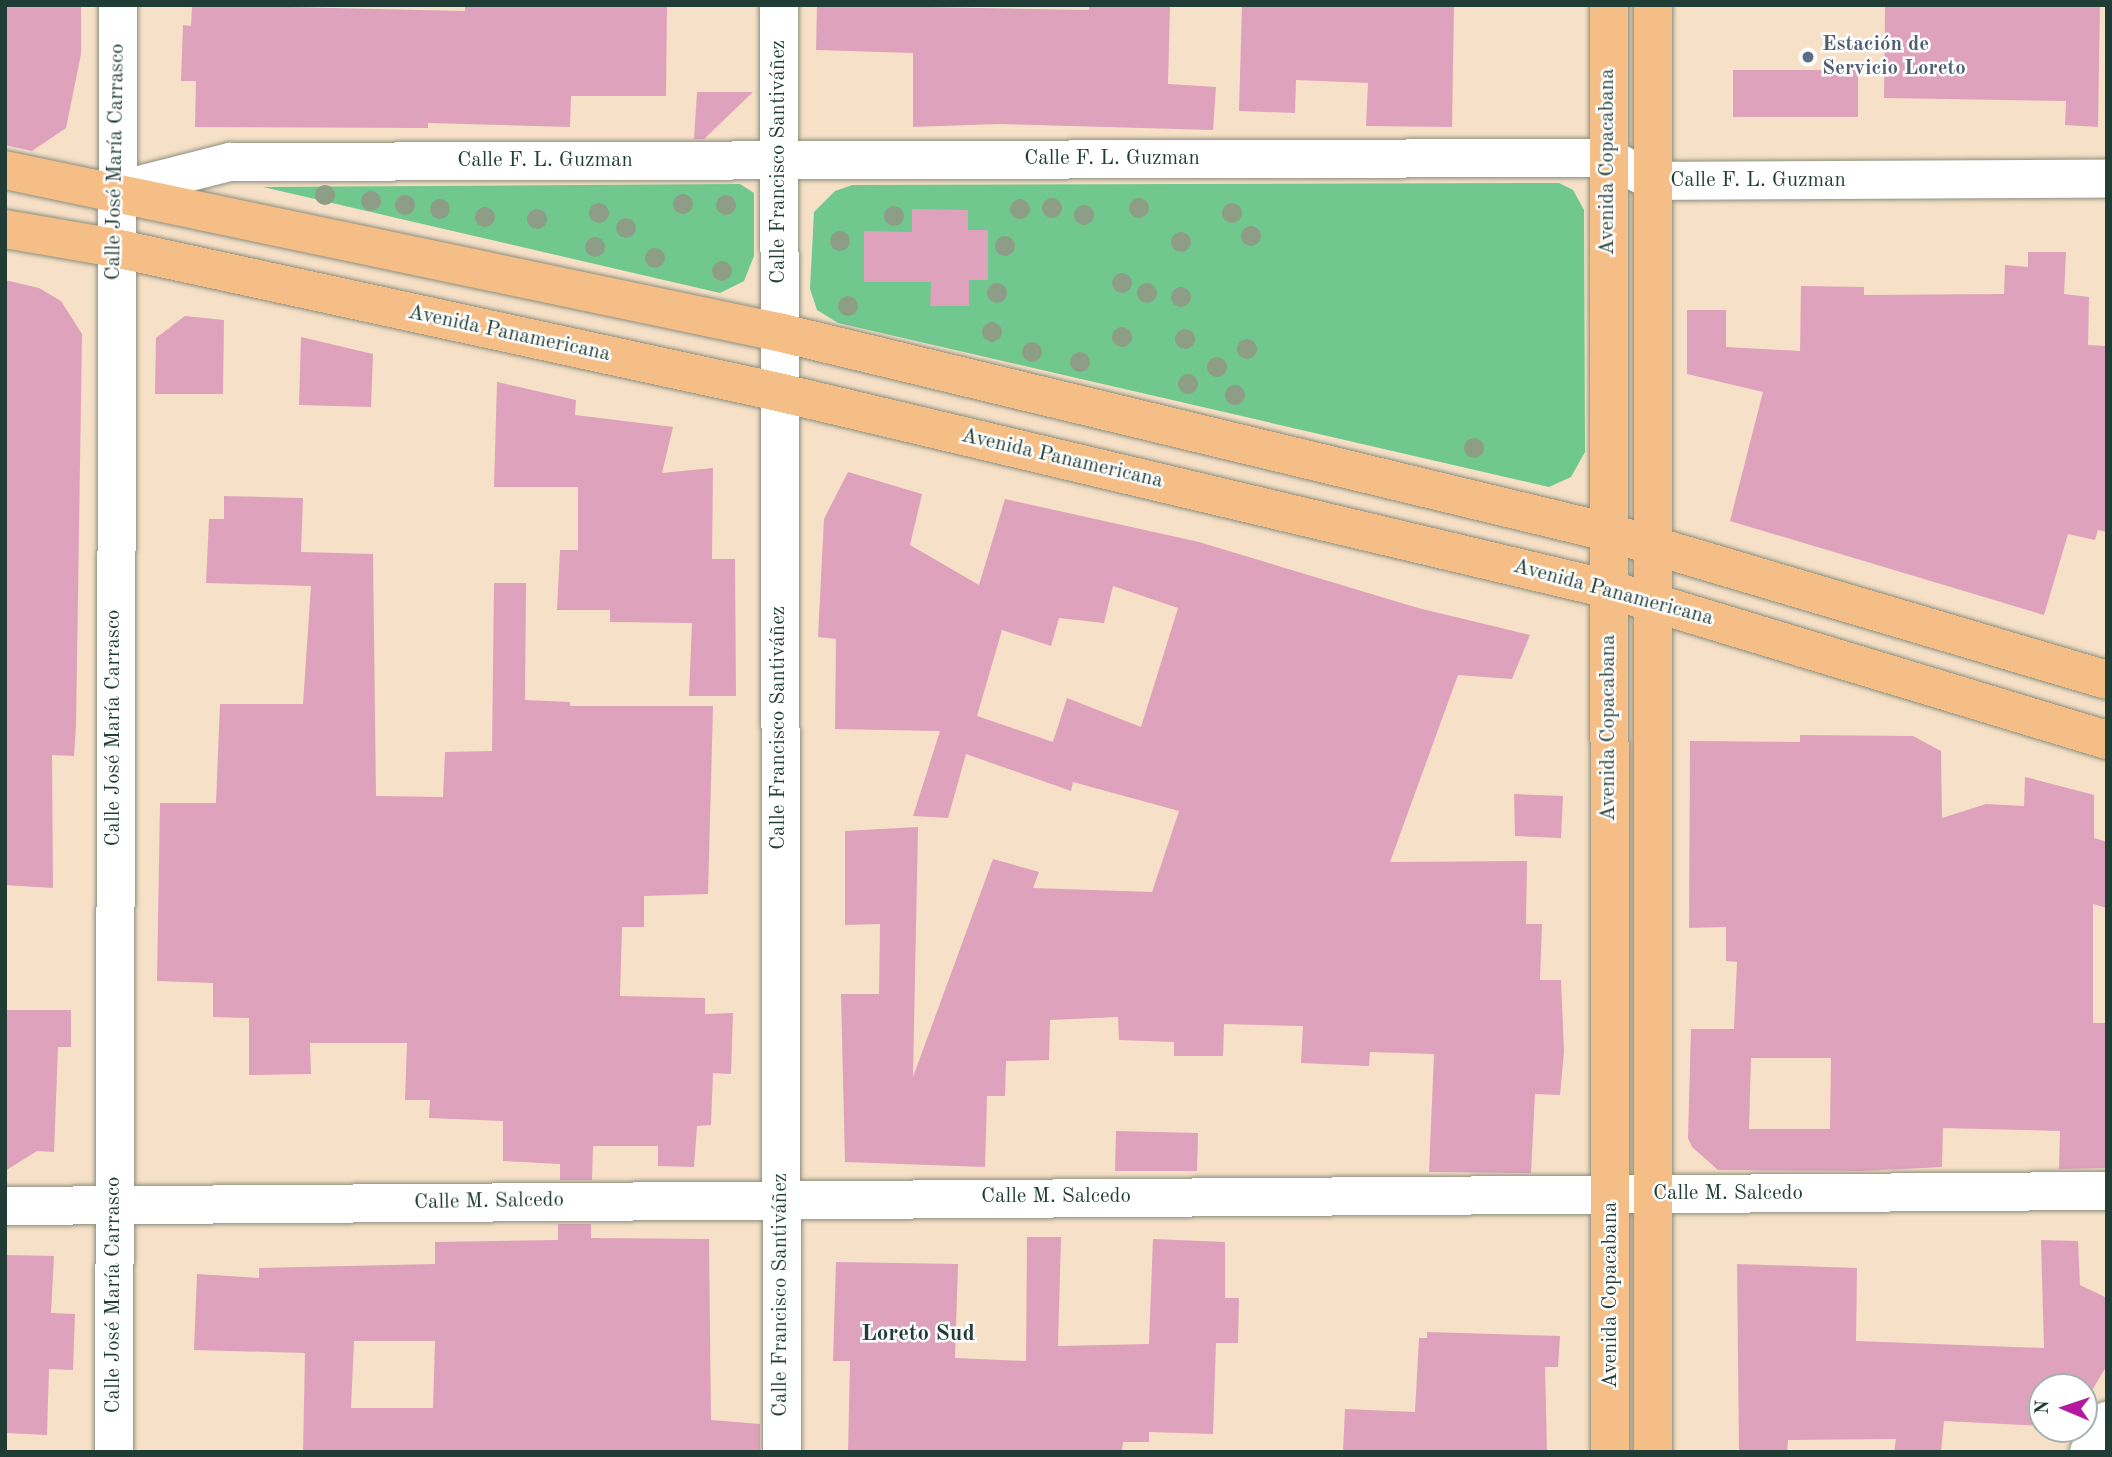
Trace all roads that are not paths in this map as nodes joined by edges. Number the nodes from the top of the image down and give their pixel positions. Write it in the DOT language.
graph roads {
  1 [pos="118,5"];
  2 [pos="779,5"];
  3 [pos="1609,5"];
  4 [pos="1653,5"];
  5 [pos="1609,158"];
  6 [pos="780,161"];
  7 [pos="5,170"];
  8 [pos="2107,179"];
  9 [pos="1654,181"];
  10 [pos="116,191"];
  11 [pos="5,229"];
  12 [pos="115,248"];
  13 [pos="778,332"];
  14 [pos="778,392"];
  15 [pos="1607,532"];
  16 [pos="1654,545"];
  17 [pos="1608,589"];
  18 [pos="1654,602"];
  19 [pos="2107,680"];
  20 [pos="2107,740"];
  21 [pos="2107,1191"];
  22 [pos="1612,1194"];
  23 [pos="1654,1195"];
  24 [pos="781,1198"];
  25 [pos="5,1206"];
  26 [pos="113,1206"];
  27 [pos="2107,1421"];
  28 [pos="114,1452"];
  29 [pos="782,1452"];
  30 [pos="1610,1452"];
  31 [pos="1653,1452"];
  32 [pos="2088,1452"];
  1 -- 10 [label="street, Calle José María Carrasco"];
  2 -- 6 [label="street, Calle Francisco Santiváñez"];
  3 -- 5 [label="main road, Avenida Copacabana"];
  4 -- 9 [label="main road, Avenida Copacabana"];
  5 -- 6 [label="street, Calle F. L. Guzman"];
  5 -- 9 [label="street, Calle F. L. Guzman"];
  5 -- 15 [label="main road, Avenida Copacabana"];
  6 -- 10 [label="street, Calle F. L. Guzman"];
  6 -- 13 [label="street, Calle Francisco Santiváñez"];
  7 -- 10 [label="main road"];
  8 -- 9 [label="street, Calle F. L. Guzman"];
  9 -- 16 [label="main road, Avenida Copacabana"];
  10 -- 12 [label="street, Calle José María Carrasco"];
  10 -- 13 [label="main road"];
  11 -- 12 [label="main road, Avenida Panamericana"];
  12 -- 14 [label="main road, Avenida Panamericana"];
  12 -- 26 [label="street, Calle José María Carrasco"];
  13 -- 14 [label="street, Calle Francisco Santiváñez"];
  13 -- 15 [label="main road"];
  14 -- 17 [label="main road, Avenida Panamericana"];
  14 -- 24 [label="street, Calle Francisco Santiváñez"];
  15 -- 16 [label="main road"];
  15 -- 17 [label="main road, Avenida Copacabana"];
  16 -- 18 [label="main road, Avenida Copacabana"];
  16 -- 19 [label="main road"];
  17 -- 18 [label="main road, Avenida Panamericana"];
  17 -- 22 [label="main road, Avenida Copacabana"];
  18 -- 20 [label="main road, Avenida Panamericana"];
  18 -- 23 [label="main road, Avenida Copacabana"];
  21 -- 23 [label="street, Calle M. Salcedo"];
  22 -- 23 [label="street, Calle M. Salcedo"];
  22 -- 24 [label="street, Calle M. Salcedo"];
  22 -- 30 [label="main road, Avenida Copacabana"];
  23 -- 31 [label="main road, Avenida Copacabana"];
  24 -- 26 [label="street, Calle M. Salcedo"];
  24 -- 29 [label="street, Calle Francisco Santiváñez"];
  25 -- 26 [label="street, Calle M. Salcedo"];
  26 -- 28 [label="street, Calle José María Carrasco"];
  27 -- 32 [label="street"];
}
